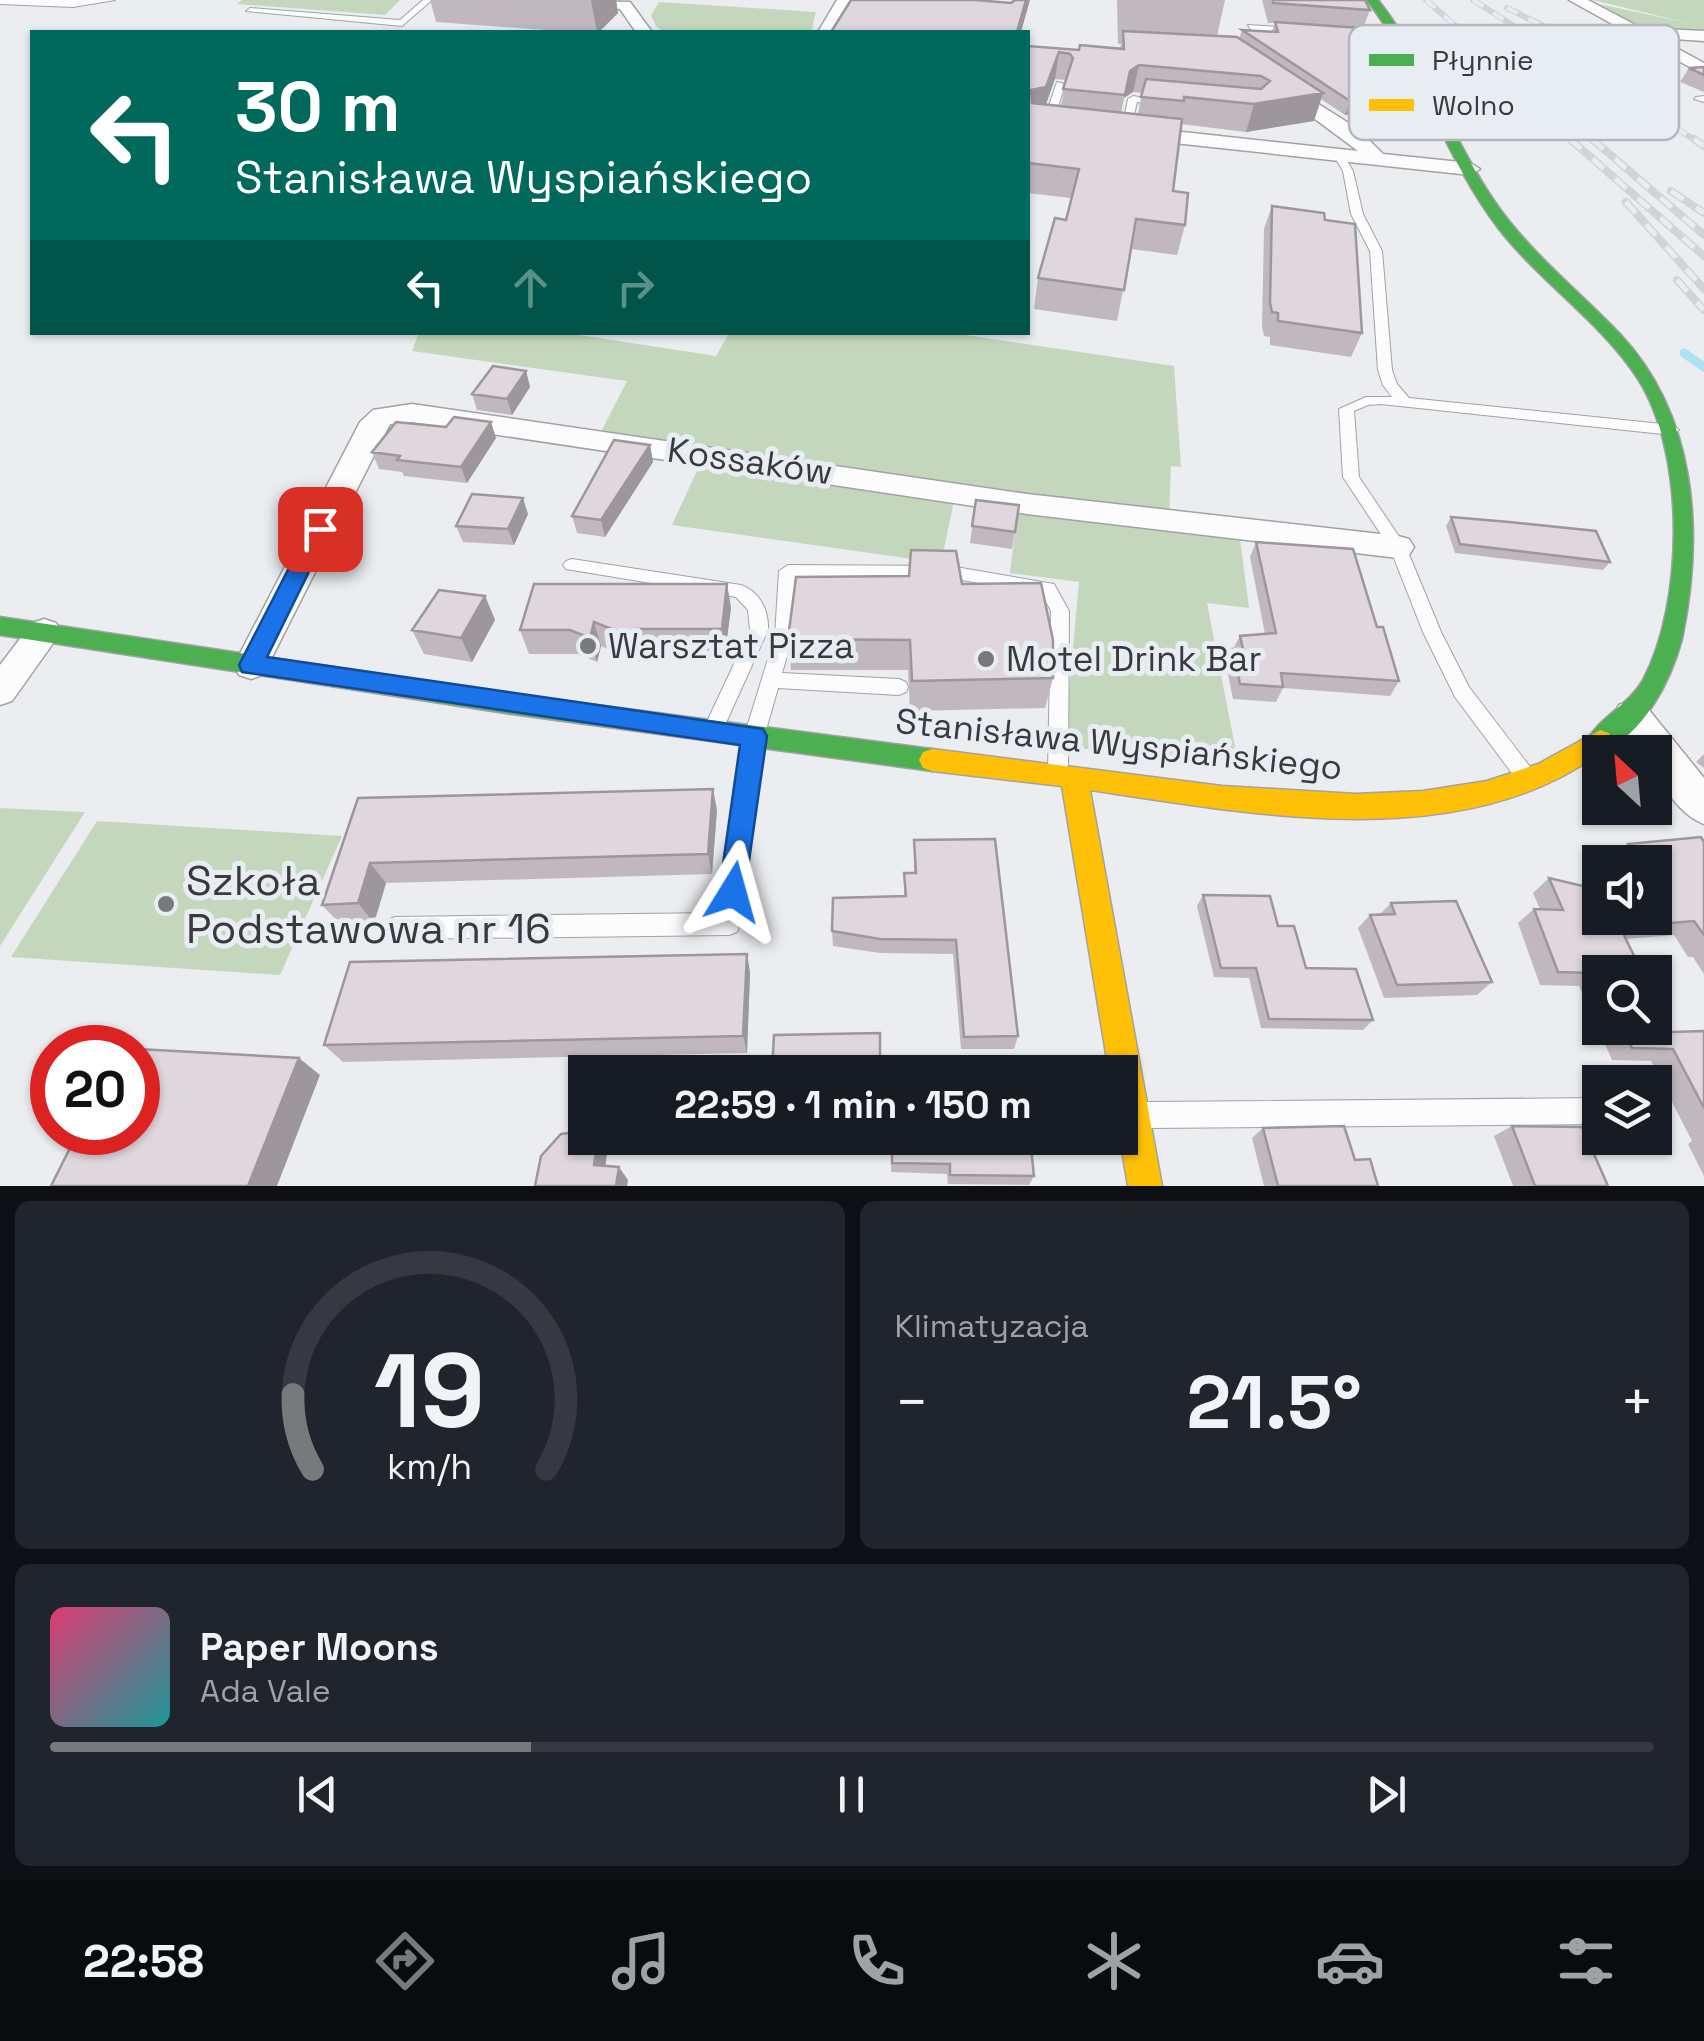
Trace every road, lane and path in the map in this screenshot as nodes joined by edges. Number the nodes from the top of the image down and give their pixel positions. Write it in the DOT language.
graph roads {
  1 [pos="111,0"];
  2 [pos="428,0"];
  3 [pos="544,0"];
  4 [pos="1372,0"];
  5 [pos="1577,0"];
  6 [pos="849,6"];
  7 [pos="2,8"];
  8 [pos="250,12"];
  9 [pos="402,23"];
  10 [pos="1386,25"];
  11 [pos="1621,25"];
  12 [pos="1251,26"];
  13 [pos="392,30"];
  14 [pos="643,30"];
  15 [pos="828,30"];
  16 [pos="1302,32"];
  17 [pos="1679,34"];
  18 [pos="1704,36"];
  19 [pos="1679,56"];
  20 [pos="1704,70"];
  21 [pos="1271,79"];
  22 [pos="1060,84"];
  23 [pos="1184,104"];
  24 [pos="1051,124"];
  25 [pos="1116,131"];
  26 [pos="1349,132"];
  27 [pos="1358,140"];
  28 [pos="1453,140"];
  29 [pos="1339,156"];
  30 [pos="1378,160"];
  31 [pos="1470,169"];
  32 [pos="1405,402"];
  33 [pos="1685,447"];
  34 [pos="1398,547"];
  35 [pos="572,566"];
  36 [pos="0,626"];
  37 [pos="44,632"];
  38 [pos="251,665"];
  39 [pos="771,680"];
  40 [pos="899,687"];
  41 [pos="0,692"];
  42 [pos="1632,714"];
  43 [pos="713,731"];
  44 [pos="754,736"];
  45 [pos="1066,776"];
  46 [pos="1528,779"];
  47 [pos="1704,807"];
  48 [pos="395,928"];
  49 [pos="1120,1055"];
  50 [pos="1582,1111"];
  51 [pos="1138,1115"];
  52 [pos="1138,1148"];
  53 [pos="1145,1186"];
  1 -- 7 [label="lane"];
  2 -- 9 [label="lane"];
  3 -- 14 [label="street"];
  4 -- 10 [label="street, Stanisława Wyspiańskiego"];
  5 -- 11 [label="street"];
  6 -- 15 [label="street"];
  8 -- 9 [label="lane"];
  9 -- 13 [label="lane"];
  12 -- 16 [label="lane"];
  17 -- 18 [label="street"];
  19 -- 20 [label="street"];
  21 -- 26 [label="street"];
  22 -- 24 [label="lane"];
  23 -- 25 [label="lane"];
  25 -- 29 [label="street"];
  27 -- 30 [label="street"];
  28 -- 31 [label="street, Stanisława Wyspiańskiego"];
  29 -- 30 [label="street"];
  29 -- 32 [label="lane"];
  30 -- 31 [label="street"];
  31 -- 33 [label="street, Stanisława Wyspiańskiego"];
  32 -- 33 [label="lane"];
  32 -- 34 [label="lane"];
  33 -- 42 [label="street, Stanisława Wyspiańskiego"];
  34 -- 38 [label="street, Kossaków"];
  34 -- 46 [label="lane"];
  35 -- 43 [label="lane"];
  36 -- 37 [label="street, Stanisława Wyspiańskiego"];
  37 -- 38 [label="street, Stanisława Wyspiańskiego"];
  37 -- 41 [label="street"];
  38 -- 43 [label="street, Stanisława Wyspiańskiego"];
  39 -- 40 [label="lane"];
  39 -- 44 [label="lane"];
  39 -- 45 [label="lane"];
  42 -- 46 [label="street, Stanisława Wyspiańskiego"];
  42 -- 47 [label="street"];
  43 -- 44 [label="street, Stanisława Wyspiańskiego"];
  44 -- 45 [label="street, Stanisława Wyspiańskiego"];
  44 -- 48 [label="lane"];
  45 -- 46 [label="street, Stanisława Wyspiańskiego"];
  45 -- 49 [label="street"];
  50 -- 51 [label="lane"];
  52 -- 53 [label="street"];
}
